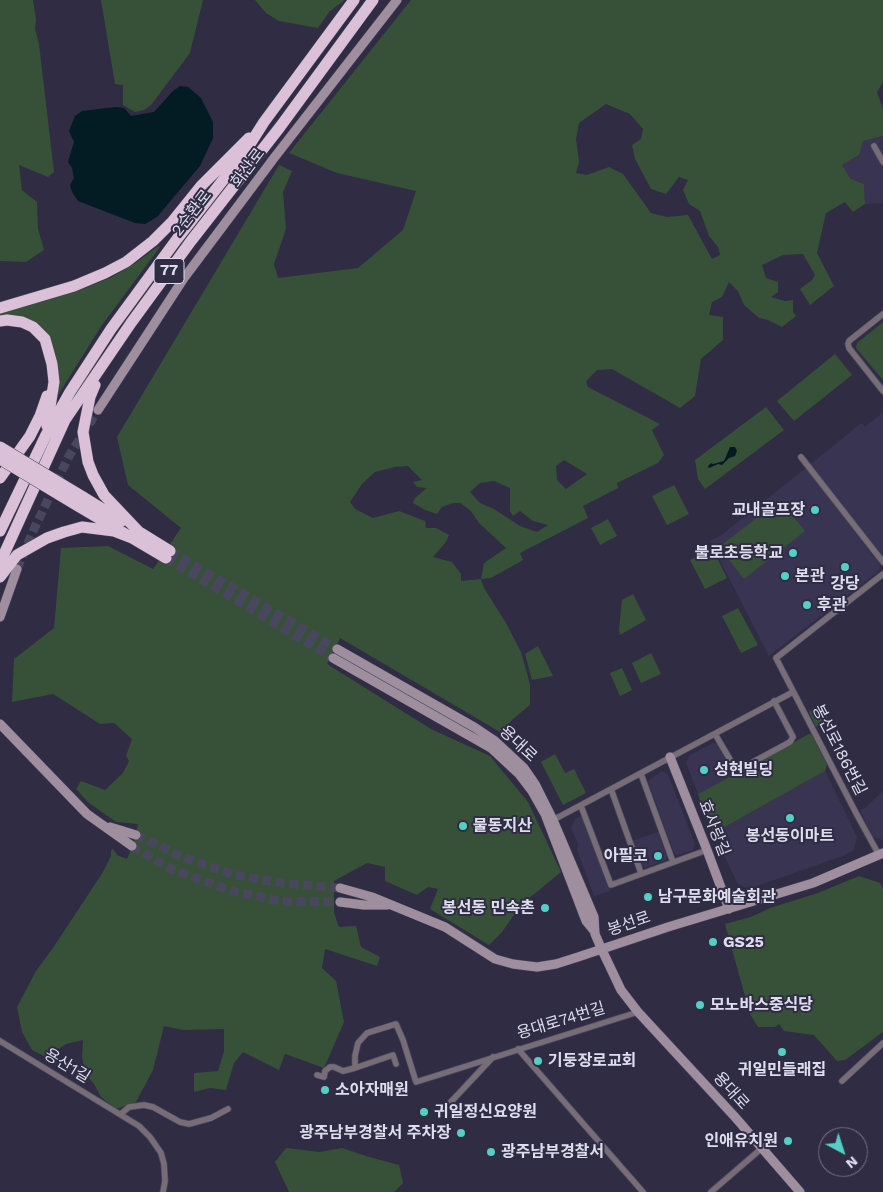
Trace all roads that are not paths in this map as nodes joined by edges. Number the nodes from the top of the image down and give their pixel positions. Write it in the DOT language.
graph roads {
  1 [pos="354,0"];
  2 [pos="373,0"];
  3 [pos="398,0"];
  4 [pos="264,122"];
  5 [pos="280,127"];
  6 [pos="874,146"];
  7 [pos="883,162"];
  8 [pos="0,308"];
  9 [pos="883,314"];
  10 [pos="0,321"];
  11 [pos="52,364"];
  12 [pos="883,391"];
  13 [pos="98,410"];
  14 [pos="46,435"];
  15 [pos="0,447"];
  16 [pos="801,457"];
  17 [pos="0,459"];
  18 [pos="0,478"];
  19 [pos="80,501"];
  20 [pos="0,531"];
  21 [pos="138,536"];
  22 [pos="168,555"];
  23 [pos="883,562"];
  24 [pos="0,563"];
  25 [pos="17,569"];
  26 [pos="883,574"];
  27 [pos="0,577"];
  28 [pos="0,617"];
  29 [pos="337,649"];
  30 [pos="333,658"];
  31 [pos="793,692"];
  32 [pos="774,701"];
  33 [pos="0,724"];
  34 [pos="715,734"];
  35 [pos="670,757"];
  36 [pos="641,774"];
  37 [pos="611,789"];
  38 [pos="581,806"];
  39 [pos="554,820"];
  40 [pos="105,825"];
  41 [pos="136,835"];
  42 [pos="132,846"];
  43 [pos="707,850"];
  44 [pos="881,854"];
  45 [pos="673,862"];
  46 [pos="641,873"];
  47 [pos="340,888"];
  48 [pos="340,902"];
  49 [pos="390,905"];
  50 [pos="728,909"];
  51 [pos="596,934"];
  52 [pos="602,950"];
  53 [pos="638,1012"];
  54 [pos="0,1041"];
  55 [pos="883,1043"];
  56 [pos="518,1048"];
  57 [pos="492,1057"];
  58 [pos="396,1064"];
  59 [pos="355,1068"];
  60 [pos="317,1075"];
  61 [pos="842,1081"];
  62 [pos="449,1104"];
  63 [pos="228,1109"];
  64 [pos="121,1114"];
  65 [pos="762,1148"];
  66 [pos="163,1192"];
  67 [pos="643,1192"];
  68 [pos="711,1192"];
  69 [pos="800,1192"];
  1 -- 4 [label="highway, 2순환로 / 77"];
  2 -- 5 [label="highway, 2순환로 / 77"];
  3 -- 13 [label="main road, 화산로"];
  4 -- 8 [label="highway"];
  4 -- 14 [label="highway, 2순환로 / 77"];
  5 -- 21 [label="highway"];
  5 -- 24 [label="highway, 2순환로 / 77"];
  6 -- 7 [label="street"];
  9 -- 12 [label="street"];
  10 -- 11 [label="highway"];
  11 -- 14 [label="highway"];
  11 -- 18 [label="highway"];
  14 -- 20 [label="highway, 2순환로 / 77"];
  15 -- 19 [label="highway, bridge"];
  16 -- 23 [label="street"];
  17 -- 19 [label="highway, bridge"];
  19 -- 21 [label="highway"];
  21 -- 22 [label="highway"];
  21 -- 27 [label="highway"];
  25 -- 28 [label="main road"];
  26 -- 31 [label="street, 봉선로186번길"];
  29 -- 39 [label="main road, 용대로"];
  30 -- 51 [label="main road, 용대로"];
  31 -- 32 [label="street"];
  31 -- 44 [label="street, 봉선로186번길"];
  32 -- 34 [label="street"];
  32 -- 34 [label="street"];
  33 -- 40 [label="main road"];
  34 -- 35 [label="street"];
  35 -- 36 [label="street"];
  35 -- 43 [label="main road, 효사랑길"];
  36 -- 37 [label="street"];
  36 -- 45 [label="street"];
  37 -- 38 [label="street"];
  37 -- 46 [label="street"];
  38 -- 39 [label="street"];
  38 -- 46 [label="street"];
  39 -- 51 [label="main road, 용대로"];
  40 -- 41 [label="main road"];
  40 -- 42 [label="main road"];
  43 -- 45 [label="street"];
  43 -- 50 [label="main road, 효사랑길"];
  44 -- 50 [label="main road, 봉선로"];
  45 -- 46 [label="street"];
  47 -- 49 [label="main road, 봉선로"];
  48 -- 49 [label="main road"];
  49 -- 52 [label="main road, 봉선로"];
  50 -- 52 [label="main road, 봉선로"];
  51 -- 52 [label="main road, 용대로"];
  52 -- 53 [label="main road, 용대로"];
  53 -- 56 [label="street, 용대로74번길"];
  53 -- 65 [label="main road, 용대로"];
  54 -- 64 [label="street, 용산1길"];
  55 -- 61 [label="street"];
  56 -- 57 [label="street, 용대로74번길"];
  56 -- 67 [label="street"];
  57 -- 59 [label="street, 용대로74번길"];
  57 -- 62 [label="street"];
  58 -- 59 [label="street"];
  59 -- 60 [label="street"];
  63 -- 64 [label="street"];
  64 -- 66 [label="street, 용산1길"];
  65 -- 68 [label="street"];
  65 -- 69 [label="main road, 용대로"];
}
